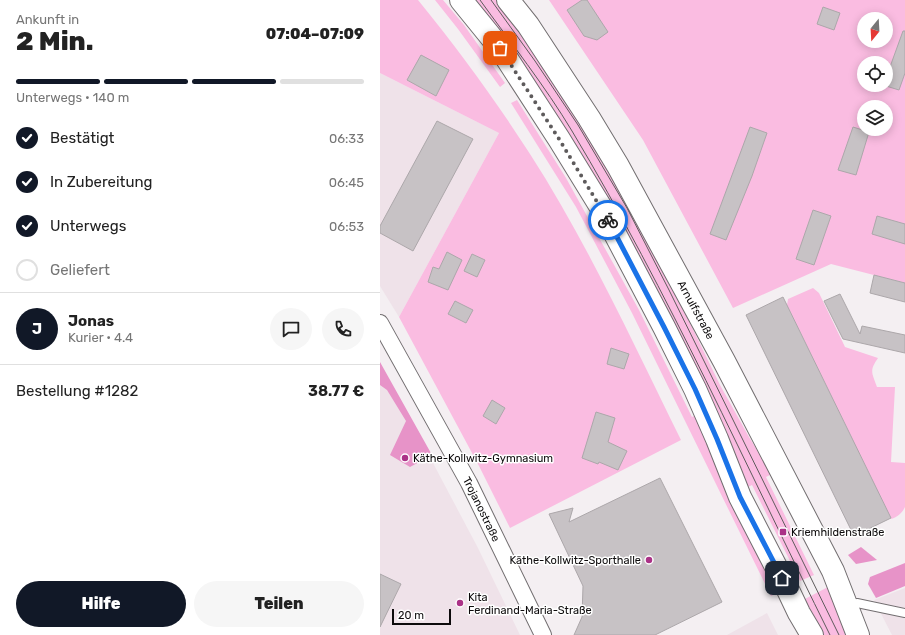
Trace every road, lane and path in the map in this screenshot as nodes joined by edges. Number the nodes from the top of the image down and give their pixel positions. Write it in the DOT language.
graph roads {
  1 [pos="461,0"];
  2 [pos="508,0"];
  3 [pos="380,323"];
  4 [pos="847,606"];
  5 [pos="905,613"];
  6 [pos="543,635"];
  7 [pos="812,635"];
  8 [pos="858,635"];
  1 -- 7 [label="main road"];
  2 -- 4 [label="main road, Arnulfstraße"];
  3 -- 6 [label="street, Trojanostraße"];
  4 -- 5 [label="lane"];
  4 -- 8 [label="main road, Arnulfstraße"];
}
